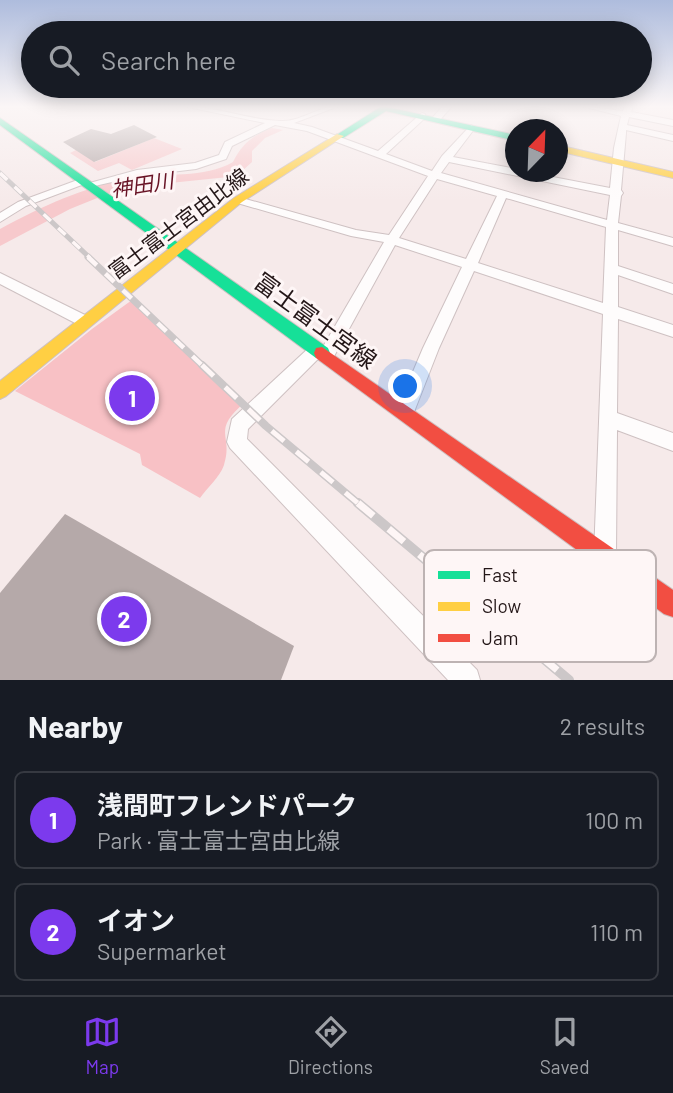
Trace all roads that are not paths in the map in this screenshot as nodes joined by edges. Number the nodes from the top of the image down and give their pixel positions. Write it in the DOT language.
graph roads {
  1 [pos="23,138"];
  2 [pos="243,138"];
  3 [pos="336,138"];
  4 [pos="402,138"];
  5 [pos="463,138"];
  6 [pos="622,138"];
  7 [pos="568,150"];
  8 [pos="379,155"];
  9 [pos="445,158"];
  10 [pos="620,162"];
  11 [pos="432,174"];
  12 [pos="673,175"];
  13 [pos="88,184"];
  14 [pos="618,193"];
  15 [pos="503,194"];
  16 [pos="238,200"];
  17 [pos="0,218"];
  18 [pos="612,225"];
  19 [pos="391,239"];
  20 [pos="673,242"];
  21 [pos="178,248"];
  22 [pos="470,265"];
  23 [pos="610,268"];
  24 [pos="0,278"];
  25 [pos="673,289"];
  26 [pos="611,311"];
  27 [pos="84,321"];
  28 [pos="673,331"];
  29 [pos="322,352"];
  30 [pos="0,391"];
  31 [pos="405,412"];
  32 [pos="607,418"];
  33 [pos="673,442"];
  34 [pos="598,550"];
  35 [pos="606,550"];
  36 [pos="656,593"];
  37 [pos="673,605"];
  38 [pos="424,636"];
  39 [pos="450,662"];
  40 [pos="467,680"];
  1 -- 13 [label="main road, 富士富士宮線"];
  2 -- 13 [label="street"];
  3 -- 8 [label="street"];
  3 -- 16 [label="main road, 富士富士宮由比線"];
  4 -- 8 [label="street"];
  5 -- 9 [label="street"];
  6 -- 10 [label="street"];
  7 -- 10 [label="main road"];
  8 -- 11 [label="street"];
  9 -- 11 [label="street"];
  9 -- 14 [label="street"];
  10 -- 12 [label="main road"];
  10 -- 14 [label="street"];
  11 -- 15 [label="street"];
  11 -- 19 [label="street"];
  13 -- 17 [label="street"];
  13 -- 21 [label="main road, 富士富士宮線"];
  14 -- 18 [label="street"];
  15 -- 18 [label="street"];
  15 -- 22 [label="street"];
  16 -- 19 [label="street"];
  16 -- 21 [label="main road, 富士富士宮由比線"];
  18 -- 20 [label="street"];
  18 -- 23 [label="street"];
  19 -- 22 [label="street"];
  19 -- 29 [label="street"];
  21 -- 27 [label="main road, 富士富士宮由比線"];
  21 -- 29 [label="main road, 富士富士宮線"];
  22 -- 26 [label="street"];
  22 -- 31 [label="street"];
  23 -- 25 [label="street"];
  23 -- 26 [label="street"];
  24 -- 27 [label="street"];
  26 -- 28 [label="street"];
  26 -- 32 [label="street"];
  27 -- 30 [label="main road, 富士富士宮由比線"];
  29 -- 31 [label="main road, 富士富士宮線"];
  29 -- 38 [label="street"];
  31 -- 34 [label="main road, 富士富士宮線"];
  32 -- 33 [label="street"];
  32 -- 35 [label="street"];
  36 -- 37 [label="main road, 富士富士宮線"];
  39 -- 40 [label="street"];
}
